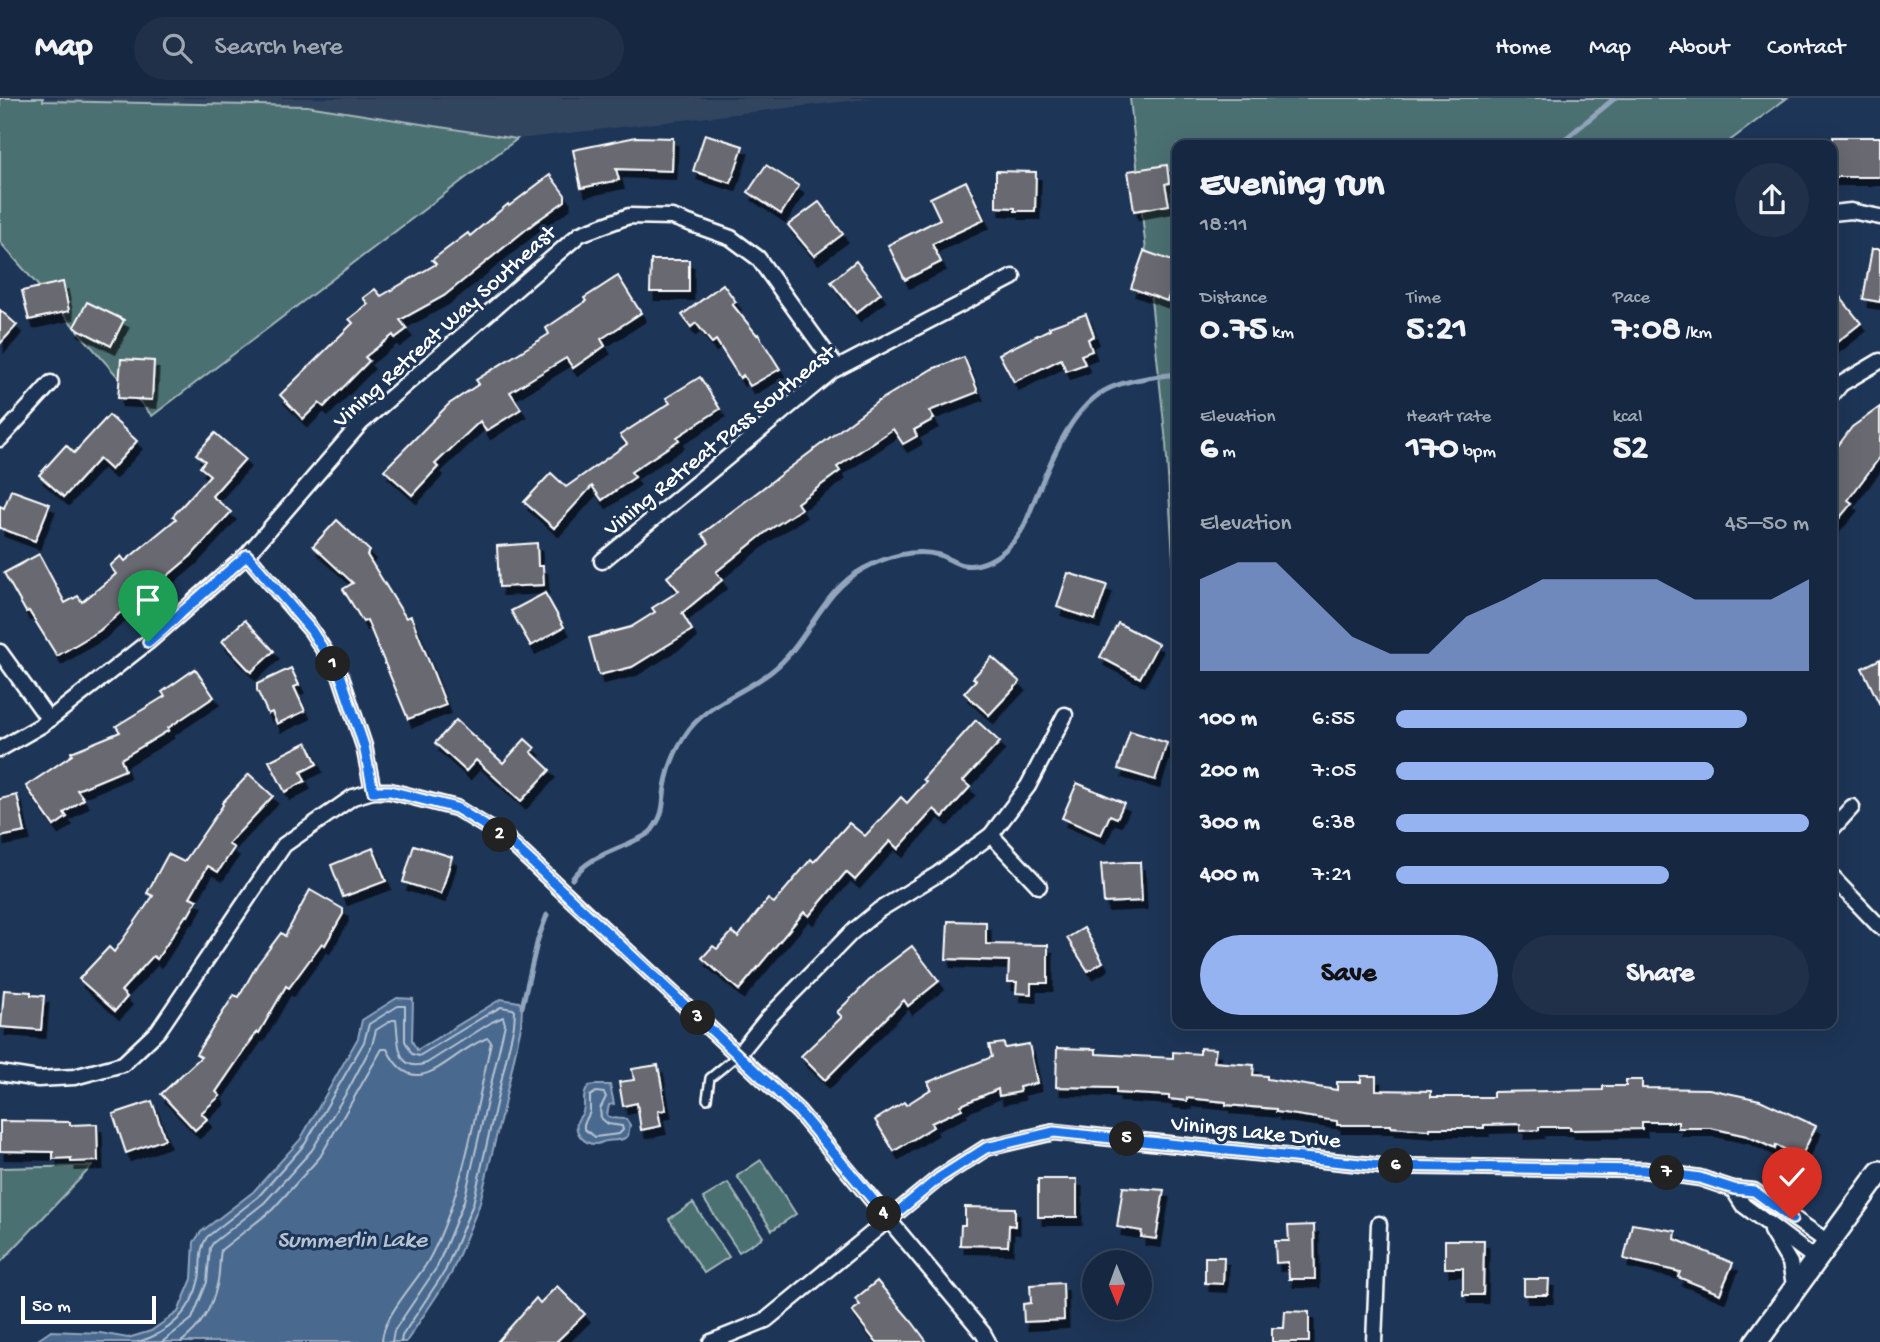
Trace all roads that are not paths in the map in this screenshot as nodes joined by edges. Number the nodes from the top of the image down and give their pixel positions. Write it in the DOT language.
graph roads {
  1 [pos="1837,212"];
  2 [pos="1880,217"];
  3 [pos="1013,277"];
  4 [pos="1880,361"];
  5 [pos="837,368"];
  6 [pos="51,383"];
  7 [pos="1837,389"];
  8 [pos="0,439"];
  9 [pos="247,555"];
  10 [pos="602,561"];
  11 [pos="0,652"];
  12 [pos="1065,715"];
  13 [pos="49,720"];
  14 [pos="0,749"];
  15 [pos="373,791"];
  16 [pos="1852,807"];
  17 [pos="1837,824"];
  18 [pos="991,835"];
  19 [pos="1837,882"];
  20 [pos="1039,886"];
  21 [pos="1880,927"];
  22 [pos="738,1055"];
  23 [pos="0,1073"];
  24 [pos="707,1099"];
  25 [pos="1880,1172"];
  26 [pos="1734,1189"];
  27 [pos="889,1219"];
  28 [pos="1764,1221"];
  29 [pos="1378,1224"];
  30 [pos="1823,1252"];
  31 [pos="1795,1290"];
  32 [pos="711,1342"];
  33 [pos="988,1342"];
  34 [pos="1374,1342"];
  35 [pos="1756,1342"];
  1 -- 2 [label="street"];
  3 -- 5 [label="street, Vining Retreat Pass Southeast"];
  4 -- 7 [label="street"];
  5 -- 9 [label="street, Vining Retreat Way Southeast"];
  5 -- 10 [label="street, Vining Retreat Pass Southeast"];
  6 -- 8 [label="street"];
  9 -- 13 [label="street, Vining Retreat Way Southeast"];
  9 -- 15 [label="street"];
  11 -- 13 [label="street"];
  12 -- 18 [label="street"];
  13 -- 14 [label="street, Vining Retreat Way Southeast"];
  15 -- 22 [label="street"];
  15 -- 23 [label="street"];
  16 -- 17 [label="street"];
  18 -- 20 [label="street"];
  18 -- 22 [label="street"];
  19 -- 21 [label="street"];
  22 -- 24 [label="lane"];
  22 -- 27 [label="street"];
  25 -- 30 [label="street"];
  26 -- 27 [label="street, Vinings Lake Drive"];
  26 -- 28 [label="street"];
  26 -- 30 [label="street, Vinings Lake Drive"];
  27 -- 32 [label="street, Vinings Lake Drive"];
  27 -- 33 [label="street"];
  28 -- 30 [label="street"];
  28 -- 31 [label="street"];
  29 -- 34 [label="street"];
  30 -- 31 [label="street"];
  31 -- 35 [label="street"];
}
